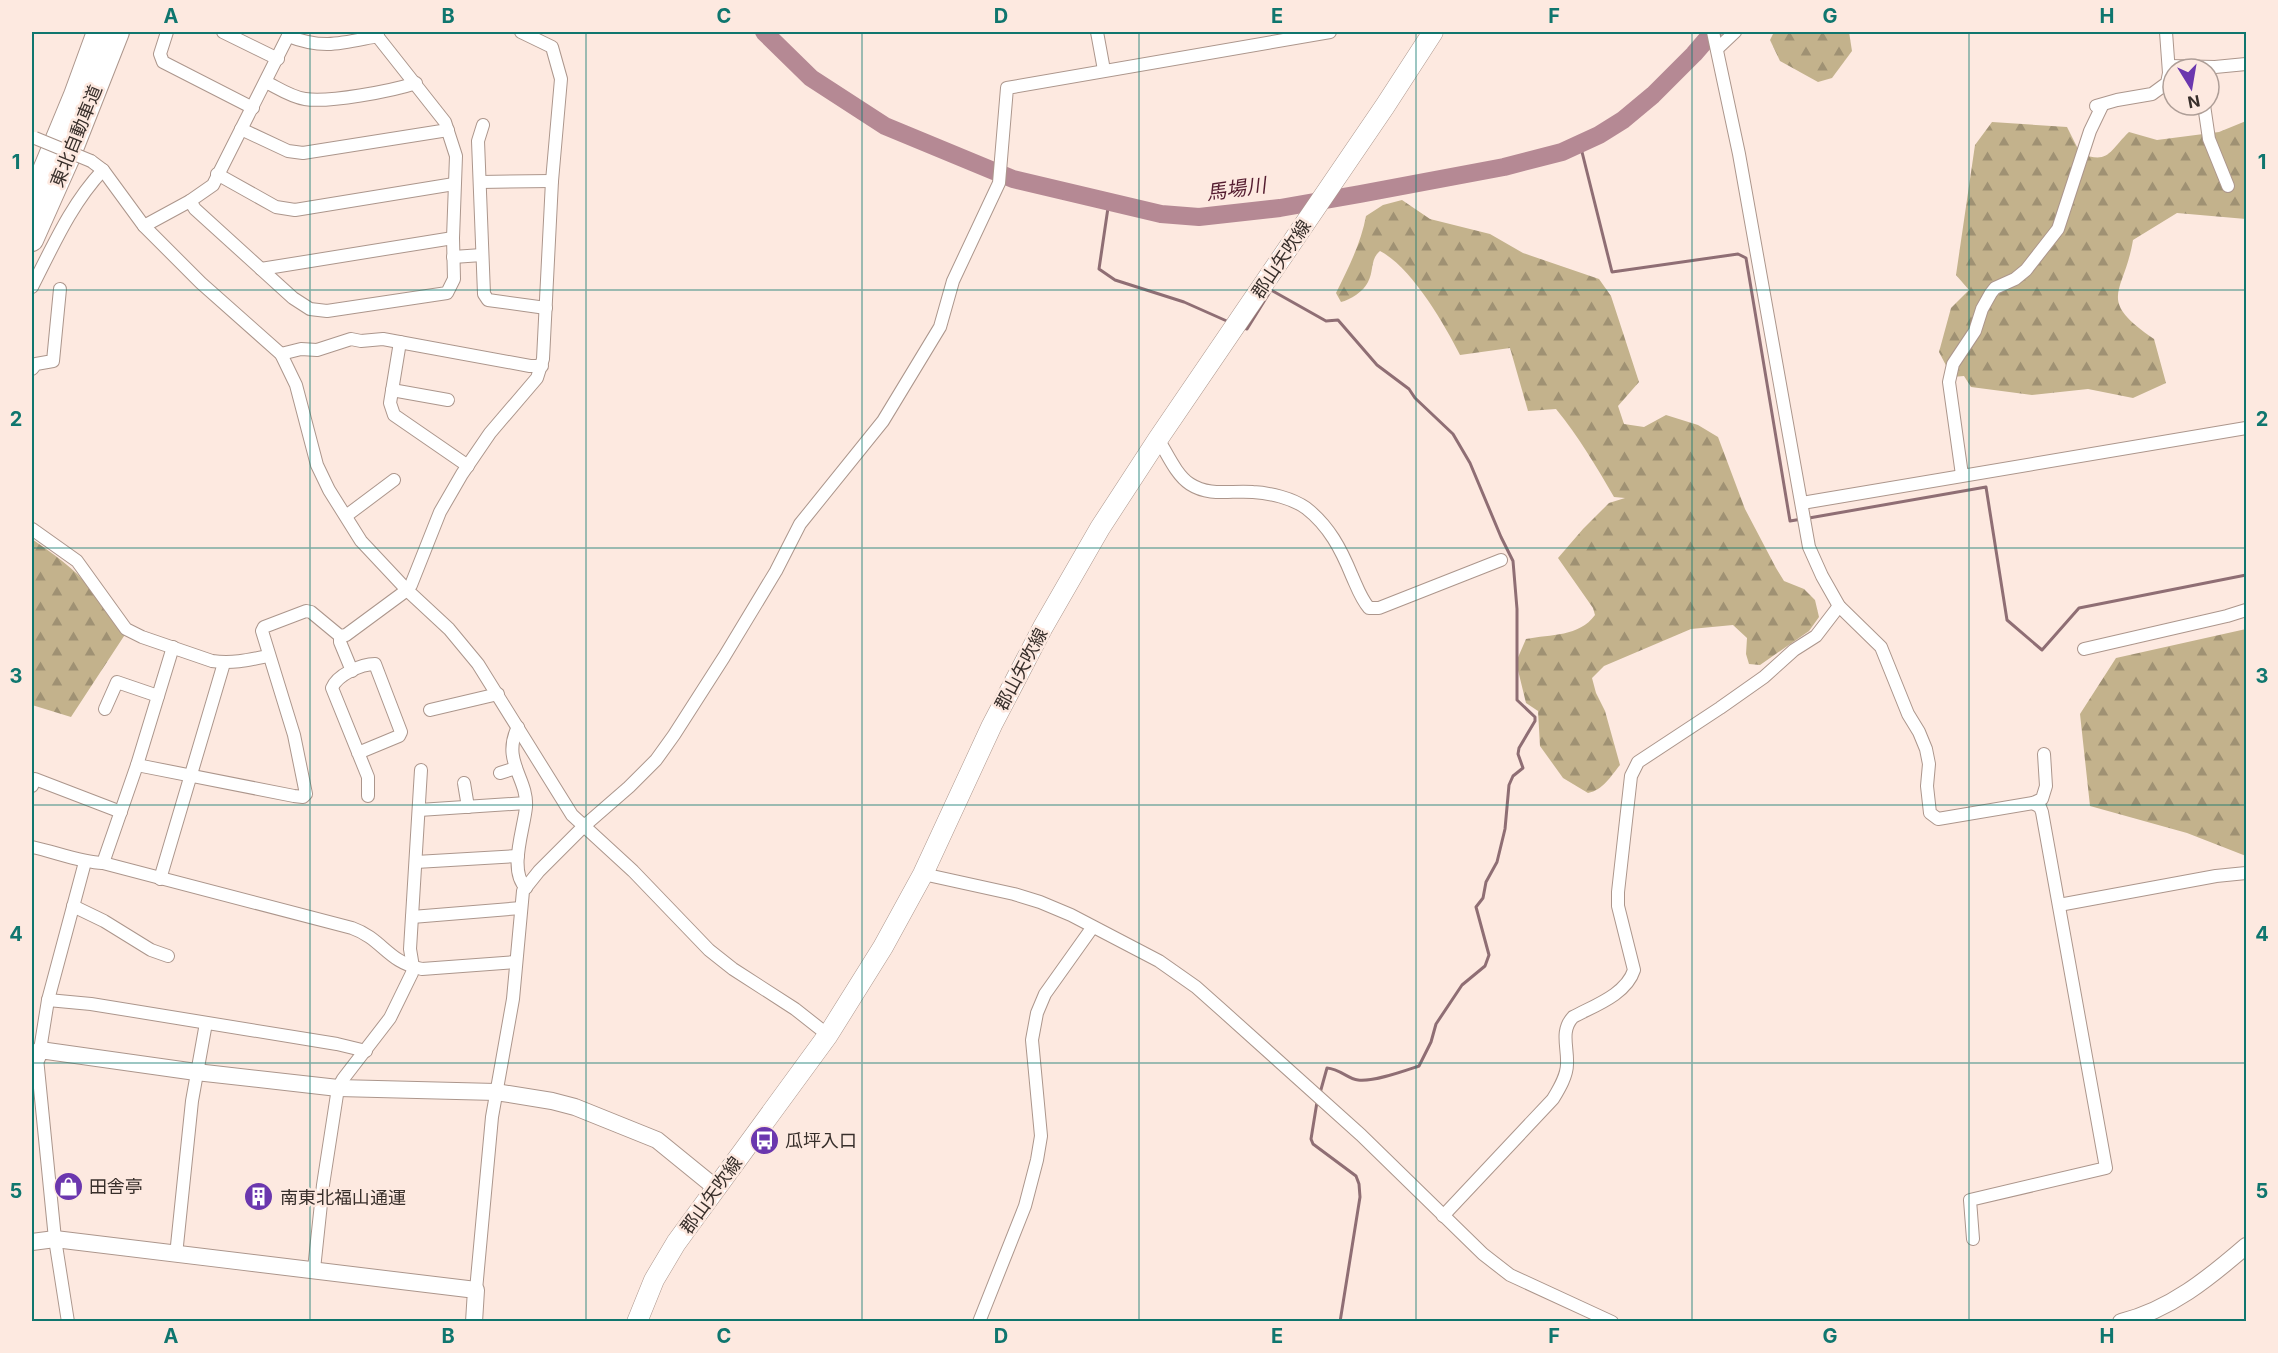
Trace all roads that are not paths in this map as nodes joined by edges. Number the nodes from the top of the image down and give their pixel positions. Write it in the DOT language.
graph roads {
  1 [pos="98,32"];
  2 [pos="118,32"];
  3 [pos="167,32"];
  4 [pos="223,32"];
  5 [pos="521,32"];
  6 [pos="1097,32"];
  7 [pos="1330,32"];
  8 [pos="1432,32"];
  9 [pos="1735,32"];
  10 [pos="2166,32"];
  11 [pos="289,34"];
  12 [pos="376,34"];
  13 [pos="1715,41"];
  14 [pos="2168,57"];
  15 [pos="278,58"];
  16 [pos="2247,64"];
  17 [pos="2221,66"];
  18 [pos="1104,70"];
  19 [pos="266,81"];
  20 [pos="416,83"];
  21 [pos="2161,87"];
  22 [pos="253,108"];
  23 [pos="2206,117"];
  24 [pos="483,125"];
  25 [pos="241,129"];
  26 [pos="448,130"];
  27 [pos="35,138"];
  28 [pos="103,170"];
  29 [pos="217,174"];
  30 [pos="552,181"];
  31 [pos="480,182"];
  32 [pos="454,184"];
  33 [pos="2228,186"];
  34 [pos="32,199"];
  35 [pos="190,201"];
  36 [pos="144,226"];
  37 [pos="453,238"];
  38 [pos="32,240"];
  39 [pos="482,255"];
  40 [pos="453,257"];
  41 [pos="261,269"];
  42 [pos="32,288"];
  43 [pos="60,289"];
  44 [pos="546,308"];
  45 [pos="400,342"];
  46 [pos="281,354"];
  47 [pos="542,366"];
  48 [pos="32,369"];
  49 [pos="392,390"];
  50 [pos="448,400"];
  51 [pos="2247,428"];
  52 [pos="1158,440"];
  53 [pos="468,466"];
  54 [pos="1962,476"];
  55 [pos="394,480"];
  56 [pos="1802,504"];
  57 [pos="346,516"];
  58 [pos="32,529"];
  59 [pos="1501,560"];
  60 [pos="407,590"];
  61 [pos="1839,606"];
  62 [pos="2247,610"];
  63 [pos="340,636"];
  64 [pos="173,647"];
  65 [pos="2084,649"];
  66 [pos="268,656"];
  67 [pos="224,663"];
  68 [pos="352,671"];
  69 [pos="498,694"];
  70 [pos="158,696"];
  71 [pos="105,709"];
  72 [pos="430,710"];
  73 [pos="518,727"];
  74 [pos="358,753"];
  75 [pos="2044,754"];
  76 [pos="137,765"];
  77 [pos="516,768"];
  78 [pos="421,770"];
  79 [pos="500,773"];
  80 [pos="192,775"];
  81 [pos="464,783"];
  82 [pos="32,786"];
  83 [pos="368,796"];
  84 [pos="2033,802"];
  85 [pos="526,803"];
  86 [pos="468,807"];
  87 [pos="419,810"];
  88 [pos="121,812"];
  89 [pos="583,827"];
  90 [pos="32,847"];
  91 [pos="518,855"];
  92 [pos="85,862"];
  93 [pos="416,862"];
  94 [pos="104,863"];
  95 [pos="2247,873"];
  96 [pos="923,874"];
  97 [pos="160,879"];
  98 [pos="526,888"];
  99 [pos="2059,905"];
  100 [pos="73,906"];
  101 [pos="520,908"];
  102 [pos="412,917"];
  103 [pos="1092,928"];
  104 [pos="168,956"];
  105 [pos="516,962"];
  106 [pos="413,967"];
  107 [pos="48,1000"];
  108 [pos="206,1023"];
  109 [pos="828,1035"];
  110 [pos="366,1051"];
  111 [pos="35,1056"];
  112 [pos="196,1072"];
  113 [pos="339,1088"];
  114 [pos="496,1092"];
  115 [pos="716,1188"];
  116 [pos="1443,1216"];
  117 [pos="56,1239"];
  118 [pos="1973,1239"];
  119 [pos="32,1242"];
  120 [pos="2247,1246"];
  121 [pos="176,1255"];
  122 [pos="314,1269"];
  123 [pos="476,1290"];
  124 [pos="68,1322"];
  125 [pos="474,1322"];
  126 [pos="637,1322"];
  127 [pos="979,1322"];
  128 [pos="1612,1322"];
  129 [pos="2121,1322"];
  1 -- 34 [label="highway, 東北自動車道"];
  2 -- 38 [label="highway, 東北自動車道"];
  3 -- 22 [label="street"];
  4 -- 15 [label="street"];
  5 -- 30 [label="street"];
  6 -- 18 [label="street"];
  7 -- 18 [label="street"];
  8 -- 52 [label="main road, 郡山矢吹線"];
  9 -- 13 [label="street"];
  10 -- 14 [label="street"];
  11 -- 12 [label="street"];
  11 -- 15 [label="street"];
  12 -- 20 [label="street"];
  13 -- 56 [label="street"];
  15 -- 19 [label="street"];
  16 -- 17 [label="street"];
  18 -- 89 [label="street"];
  19 -- 20 [label="street"];
  19 -- 22 [label="street"];
  20 -- 26 [label="street"];
  21 -- 54 [label="street"];
  22 -- 25 [label="street"];
  23 -- 33 [label="street"];
  24 -- 31 [label="street"];
  25 -- 26 [label="street"];
  25 -- 29 [label="street"];
  26 -- 32 [label="street"];
  27 -- 28 [label="street, bridge"];
  28 -- 36 [label="street"];
  28 -- 42 [label="street"];
  29 -- 32 [label="street"];
  29 -- 35 [label="street"];
  30 -- 31 [label="street"];
  30 -- 44 [label="street"];
  31 -- 39 [label="street"];
  32 -- 37 [label="street"];
  35 -- 36 [label="street"];
  35 -- 41 [label="street"];
  36 -- 46 [label="street"];
  37 -- 40 [label="street"];
  37 -- 41 [label="street"];
  39 -- 40 [label="street"];
  39 -- 44 [label="street"];
  40 -- 41 [label="street"];
  43 -- 48 [label="street"];
  44 -- 47 [label="street"];
  45 -- 46 [label="street"];
  45 -- 47 [label="street"];
  45 -- 49 [label="street"];
  46 -- 57 [label="street"];
  47 -- 53 [label="street"];
  49 -- 50 [label="street"];
  49 -- 53 [label="street"];
  51 -- 54 [label="street"];
  52 -- 59 [label="street"];
  52 -- 96 [label="main road, 郡山矢吹線"];
  53 -- 60 [label="street"];
  54 -- 56 [label="street"];
  55 -- 57 [label="street"];
  56 -- 61 [label="street"];
  57 -- 60 [label="street"];
  58 -- 64 [label="street"];
  60 -- 63 [label="street"];
  60 -- 69 [label="street"];
  61 -- 84 [label="street"];
  61 -- 116 [label="street"];
  62 -- 65 [label="street"];
  63 -- 66 [label="street"];
  63 -- 68 [label="street"];
  64 -- 67 [label="street"];
  64 -- 70 [label="street"];
  66 -- 67 [label="street"];
  66 -- 80 [label="street"];
  67 -- 80 [label="street"];
  68 -- 74 [label="street"];
  68 -- 74 [label="street"];
  69 -- 72 [label="street"];
  69 -- 73 [label="street"];
  70 -- 71 [label="street"];
  70 -- 76 [label="street"];
  73 -- 77 [label="street"];
  73 -- 89 [label="street"];
  74 -- 83 [label="street"];
  75 -- 84 [label="street"];
  76 -- 80 [label="street"];
  76 -- 88 [label="street"];
  77 -- 79 [label="street"];
  77 -- 85 [label="street"];
  78 -- 87 [label="street"];
  80 -- 97 [label="street"];
  81 -- 86 [label="street"];
  82 -- 88 [label="street"];
  84 -- 99 [label="street"];
  85 -- 86 [label="street"];
  85 -- 91 [label="street"];
  86 -- 87 [label="street"];
  87 -- 93 [label="street"];
  88 -- 94 [label="street"];
  89 -- 98 [label="street"];
  89 -- 109 [label="street"];
  90 -- 92 [label="street"];
  91 -- 93 [label="street"];
  91 -- 98 [label="street"];
  92 -- 94 [label="street"];
  92 -- 100 [label="street"];
  93 -- 102 [label="street"];
  94 -- 97 [label="street"];
  95 -- 99 [label="street"];
  96 -- 103 [label="street"];
  96 -- 109 [label="main road, 郡山矢吹線"];
  97 -- 106 [label="street"];
  98 -- 101 [label="street"];
  99 -- 118 [label="street"];
  100 -- 104 [label="street"];
  100 -- 107 [label="street"];
  101 -- 102 [label="street"];
  101 -- 105 [label="street"];
  102 -- 106 [label="street"];
  103 -- 116 [label="street"];
  103 -- 127 [label="street"];
  105 -- 106 [label="street"];
  105 -- 114 [label="street"];
  106 -- 110 [label="street"];
  107 -- 108 [label="street"];
  107 -- 111 [label="street"];
  108 -- 110 [label="street"];
  108 -- 112 [label="street"];
  109 -- 115 [label="main road, 郡山矢吹線"];
  110 -- 113 [label="street"];
  111 -- 112 [label="street"];
  111 -- 117 [label="street"];
  112 -- 113 [label="street"];
  112 -- 121 [label="street"];
  113 -- 114 [label="street"];
  113 -- 122 [label="street"];
  114 -- 115 [label="street"];
  114 -- 123 [label="street"];
  115 -- 126 [label="main road, 郡山矢吹線"];
  116 -- 128 [label="street"];
  117 -- 119 [label="street"];
  117 -- 121 [label="street"];
  117 -- 124 [label="street"];
  120 -- 129 [label="street"];
  121 -- 122 [label="street"];
  122 -- 123 [label="street"];
  123 -- 125 [label="street"];
}
